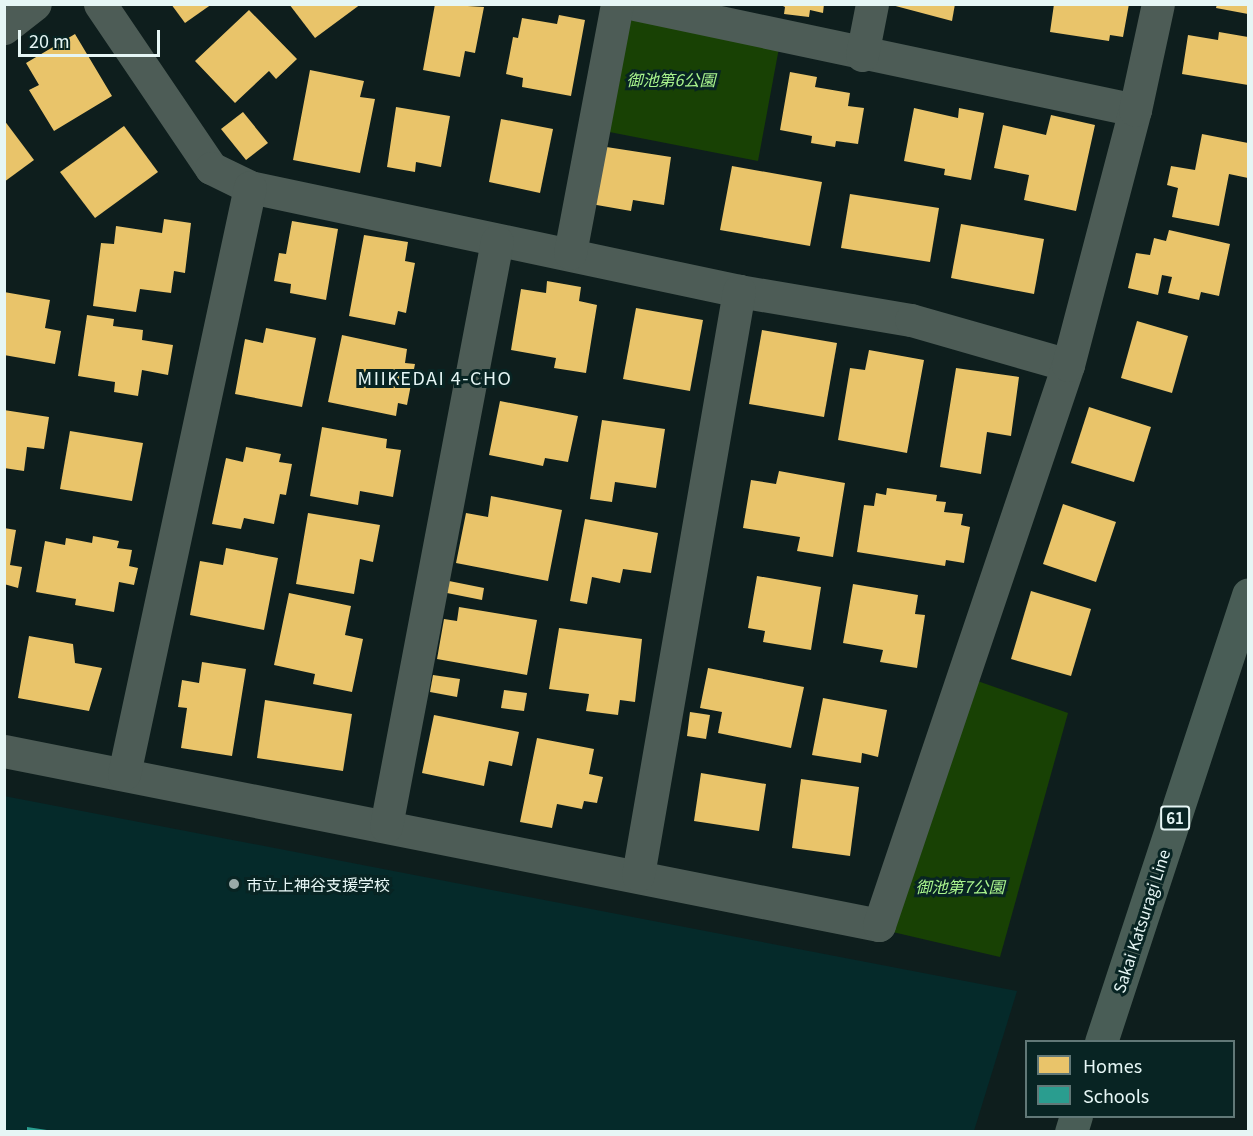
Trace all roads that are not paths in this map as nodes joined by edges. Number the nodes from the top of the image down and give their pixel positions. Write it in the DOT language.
graph roads {
  1 [pos="35,4"];
  2 [pos="100,4"];
  3 [pos="617,4"];
  4 [pos="635,4"];
  5 [pos="872,4"];
  6 [pos="1158,4"];
  7 [pos="6,24"];
  8 [pos="862,55"];
  9 [pos="1135,110"];
  10 [pos="250,187"];
  11 [pos="497,241"];
  12 [pos="570,253"];
  13 [pos="739,291"];
  14 [pos="1068,365"];
  15 [pos="1248,595"];
  16 [pos="4,751"];
  17 [pos="124,774"];
  18 [pos="386,826"];
  19 [pos="638,875"];
  20 [pos="1101,1040"];
  1 -- 7 [label="street"];
  2 -- 10 [label="street"];
  3 -- 12 [label="street"];
  4 -- 8 [label="street"];
  5 -- 8 [label="street"];
  6 -- 9 [label="street"];
  8 -- 9 [label="street"];
  9 -- 14 [label="street"];
  10 -- 11 [label="street"];
  10 -- 17 [label="street"];
  11 -- 12 [label="street"];
  11 -- 18 [label="street"];
  12 -- 13 [label="street"];
  13 -- 14 [label="street"];
  13 -- 19 [label="street"];
  14 -- 19 [label="street"];
  15 -- 20 [label="main road, Sakai Katsuragi Line / 61"];
  16 -- 17 [label="street"];
  17 -- 18 [label="street"];
  18 -- 19 [label="street"];
}
